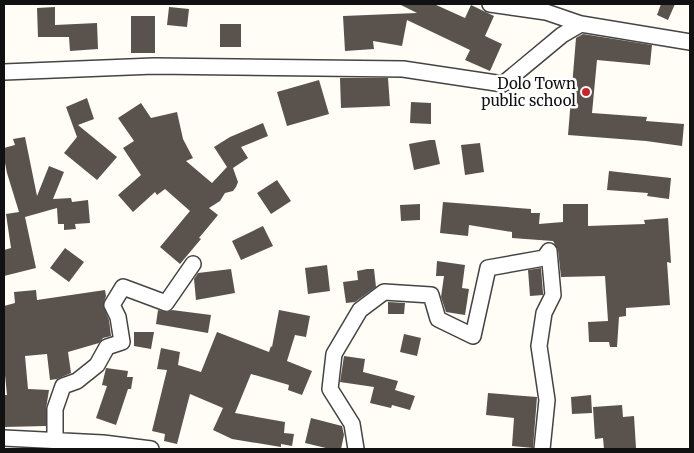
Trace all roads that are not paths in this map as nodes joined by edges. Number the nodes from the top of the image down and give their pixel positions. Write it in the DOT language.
graph roads {
  1 [pos="490,4"];
  2 [pos="581,24"];
  3 [pos="690,42"];
  4 [pos="4,72"];
  5 [pos="193,264"];
  6 [pos="4,438"];
  7 [pos="55,440"];
  8 [pos="103,446"];
  9 [pos="151,449"];
  10 [pos="356,449"];
  11 [pos="542,449"];
  1 -- 2 [label="street"];
  2 -- 3 [label="street"];
  2 -- 4 [label="street"];
  5 -- 7 [label="street"];
  6 -- 7 [label="street"];
  7 -- 8 [label="street"];
  8 -- 9 [label="street"];
  10 -- 11 [label="street"];
}
